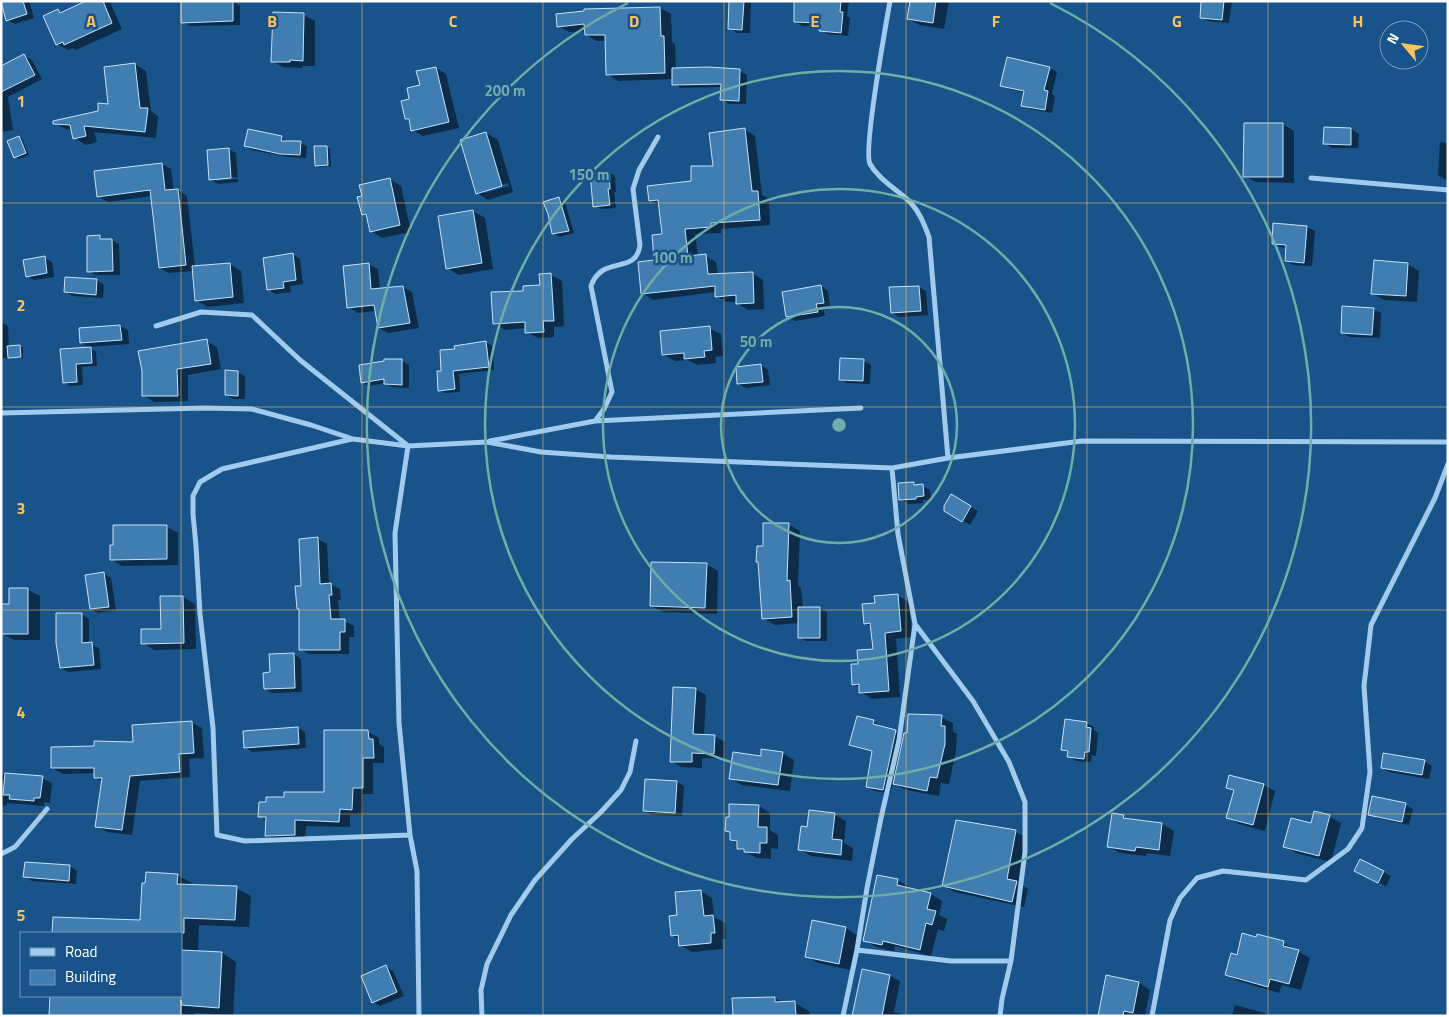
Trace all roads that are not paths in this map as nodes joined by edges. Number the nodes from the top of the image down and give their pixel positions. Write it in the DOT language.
graph roads {
  1 [pos="890,1"];
  2 [pos="658,137"];
  3 [pos="1312,178"];
  4 [pos="1448,190"];
  5 [pos="156,326"];
  6 [pos="861,408"];
  7 [pos="1,413"];
  8 [pos="595,421"];
  9 [pos="353,439"];
  10 [pos="488,442"];
  11 [pos="1448,442"];
  12 [pos="408,446"];
  13 [pos="948,458"];
  14 [pos="1448,464"];
  15 [pos="892,468"];
  16 [pos="915,624"];
  17 [pos="636,741"];
  18 [pos="47,809"];
  19 [pos="410,835"];
  20 [pos="1,854"];
  21 [pos="857,950"];
  22 [pos="1011,961"];
  23 [pos="419,1016"];
  24 [pos="482,1016"];
  25 [pos="843,1016"];
  26 [pos="1000,1016"];
  27 [pos="1152,1016"];
  1 -- 13 [label="street"];
  2 -- 8 [label="street"];
  3 -- 4 [label="street"];
  5 -- 12 [label="street"];
  6 -- 8 [label="street"];
  7 -- 9 [label="street"];
  8 -- 10 [label="street"];
  9 -- 12 [label="street"];
  9 -- 19 [label="street"];
  10 -- 12 [label="street"];
  10 -- 15 [label="street"];
  11 -- 13 [label="street"];
  12 -- 19 [label="street"];
  13 -- 15 [label="street"];
  14 -- 27 [label="street"];
  15 -- 16 [label="street"];
  16 -- 21 [label="street"];
  16 -- 22 [label="street"];
  17 -- 24 [label="street"];
  18 -- 20 [label="street"];
  19 -- 23 [label="street"];
  21 -- 22 [label="street"];
  21 -- 25 [label="street"];
  22 -- 26 [label="street"];
}
